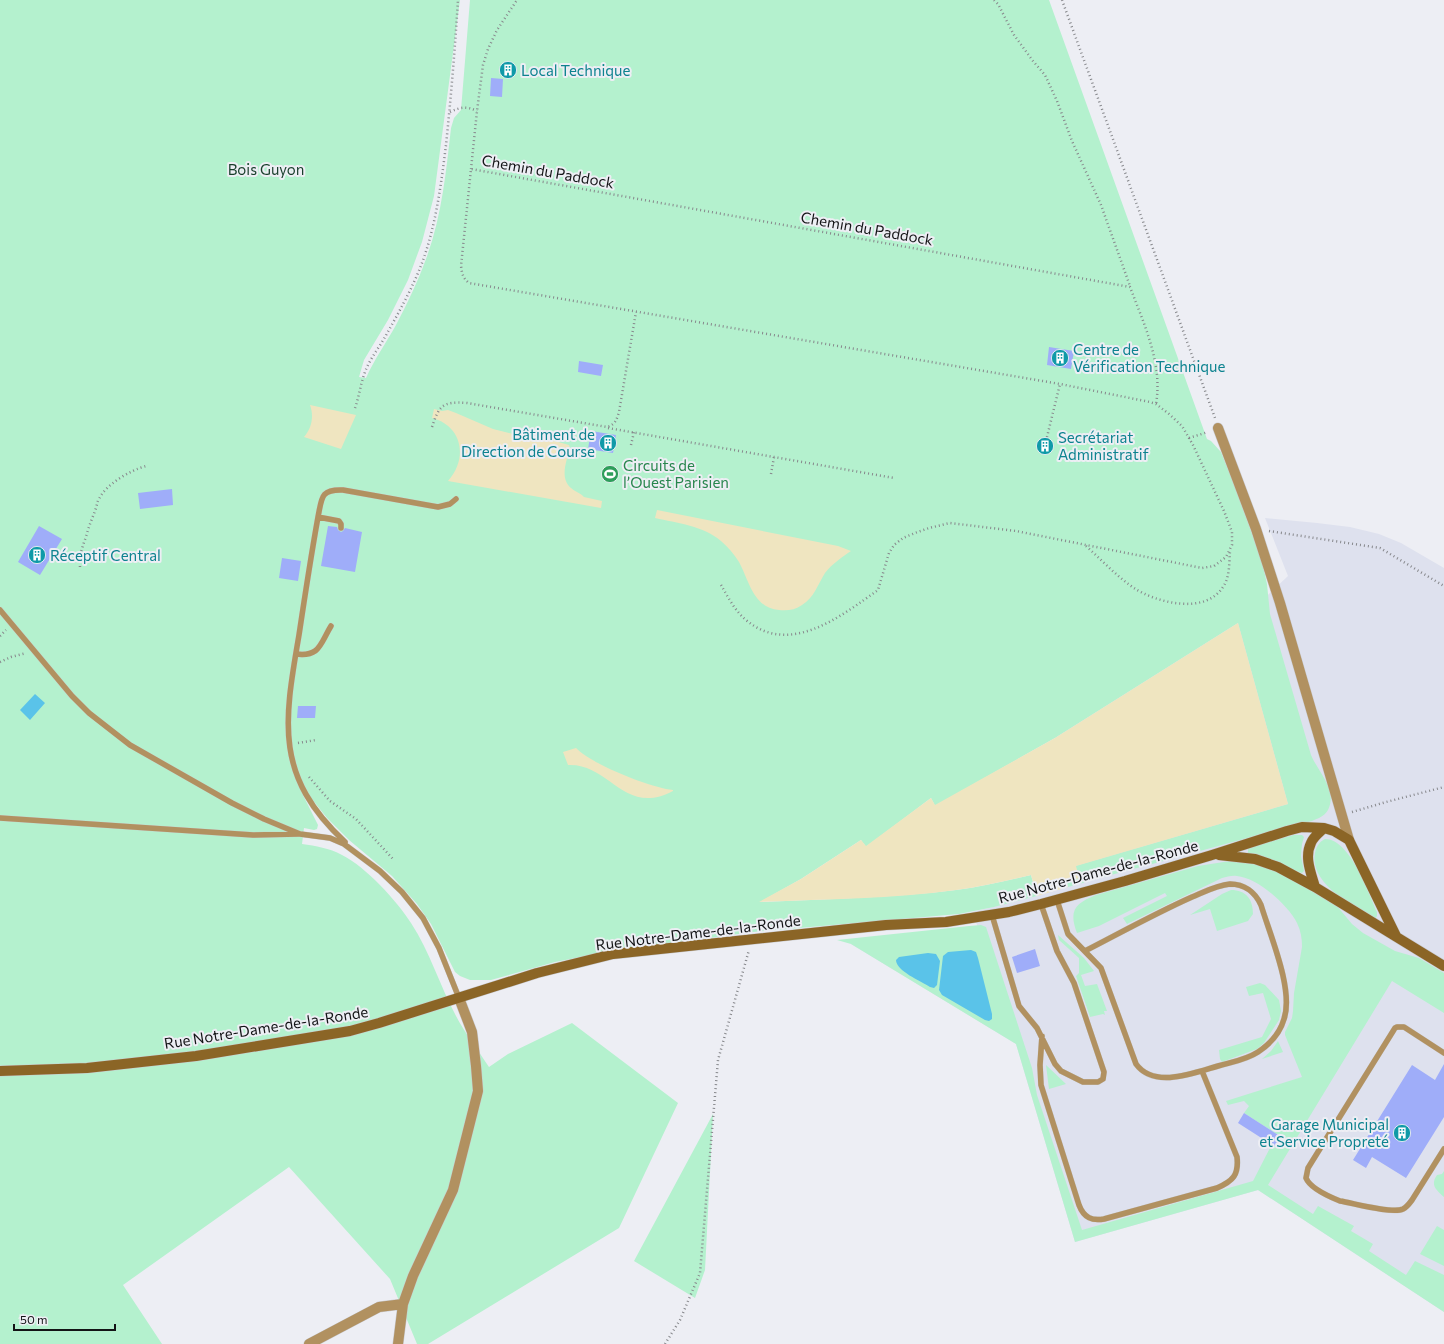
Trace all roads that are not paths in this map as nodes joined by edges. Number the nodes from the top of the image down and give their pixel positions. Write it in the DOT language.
graph roads {
  1 [pos="1218,428"];
  2 [pos="456,499"];
  3 [pos="318,517"];
  4 [pos="341,528"];
  5 [pos="0,610"];
  6 [pos="331,626"];
  7 [pos="296,654"];
  8 [pos="0,818"];
  9 [pos="1324,828"];
  10 [pos="300,834"];
  11 [pos="1349,840"];
  12 [pos="356,852"];
  13 [pos="1212,855"];
  14 [pos="1315,887"];
  15 [pos="1057,900"];
  16 [pos="1041,904"];
  17 [pos="992,915"];
  18 [pos="1396,936"];
  19 [pos="1085,951"];
  20 [pos="1444,966"];
  21 [pos="459,998"];
  22 [pos="1042,1036"];
  23 [pos="1444,1053"];
  24 [pos="0,1070"];
  25 [pos="1202,1071"];
  26 [pos="1444,1149"];
  27 [pos="403,1304"];
  28 [pos="309,1344"];
  29 [pos="398,1344"];
  1 -- 11 [label="street"];
  2 -- 3 [label="lane"];
  3 -- 4 [label="lane"];
  3 -- 7 [label="lane"];
  5 -- 10 [label="lane"];
  6 -- 7 [label="lane"];
  7 -- 12 [label="lane"];
  8 -- 10 [label="lane"];
  9 -- 11 [label="main road, Rue Notre-Dame-de-la-Ronde"];
  9 -- 13 [label="main road, Rue Notre-Dame-de-la-Ronde"];
  9 -- 14 [label="main road"];
  10 -- 12 [label="lane"];
  11 -- 18 [label="main road"];
  12 -- 21 [label="lane"];
  13 -- 14 [label="main road, Rue Notre-Dame-de-la-Ronde"];
  13 -- 15 [label="main road, Rue Notre-Dame-de-la-Ronde"];
  14 -- 18 [label="main road, Rue Notre-Dame-de-la-Ronde"];
  15 -- 16 [label="main road, Rue Notre-Dame-de-la-Ronde"];
  15 -- 19 [label="lane"];
  16 -- 17 [label="main road, Rue Notre-Dame-de-la-Ronde"];
  16 -- 22 [label="lane"];
  17 -- 21 [label="main road, Rue Notre-Dame-de-la-Ronde"];
  17 -- 22 [label="lane"];
  18 -- 20 [label="main road, Rue Notre-Dame-de-la-Ronde"];
  19 -- 25 [label="lane"];
  19 -- 25 [label="lane"];
  21 -- 24 [label="main road, Rue Notre-Dame-de-la-Ronde"];
  21 -- 27 [label="street"];
  22 -- 25 [label="lane"];
  23 -- 26 [label="lane"];
  27 -- 28 [label="street"];
  27 -- 29 [label="street"];
}
